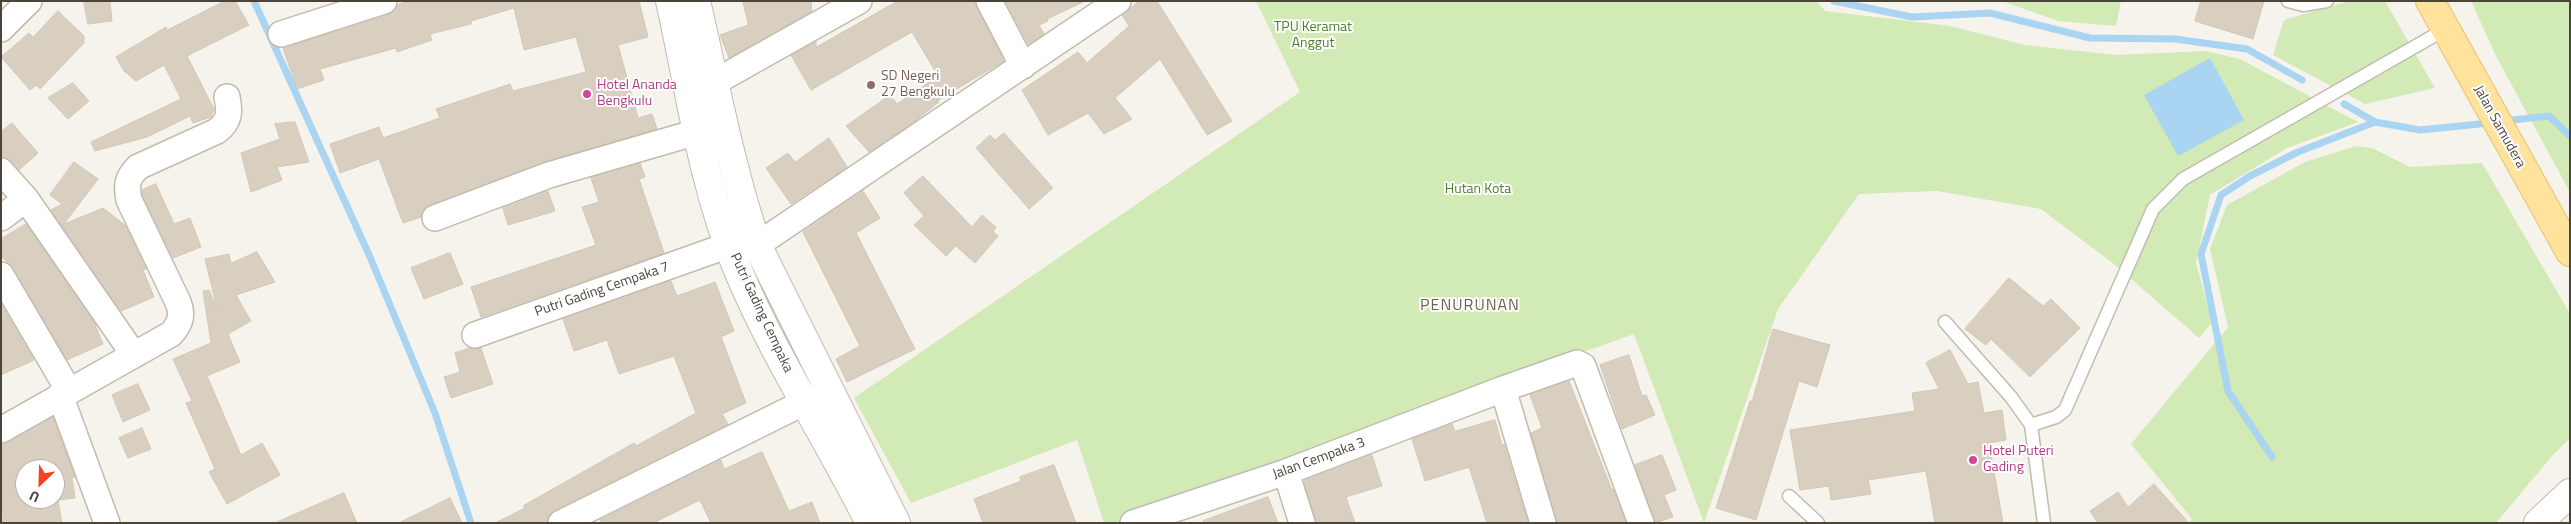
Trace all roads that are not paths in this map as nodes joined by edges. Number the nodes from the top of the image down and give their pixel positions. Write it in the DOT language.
graph roads {
  1 [pos="29,1"];
  2 [pos="384,1"];
  3 [pos="670,1"];
  4 [pos="696,1"];
  5 [pos="859,1"];
  6 [pos="989,1"];
  7 [pos="1118,1"];
  8 [pos="2288,1"];
  9 [pos="2327,1"];
  10 [pos="2430,1"];
  11 [pos="1,29"];
  12 [pos="2444,30"];
  13 [pos="281,34"];
  14 [pos="1023,66"];
  15 [pos="715,82"];
  16 [pos="690,91"];
  17 [pos="227,97"];
  18 [pos="697,132"];
  19 [pos="1,171"];
  20 [pos="26,199"];
  21 [pos="1,218"];
  22 [pos="435,218"];
  23 [pos="729,245"];
  24 [pos="757,245"];
  25 [pos="2570,252"];
  26 [pos="1,274"];
  27 [pos="1945,322"];
  28 [pos="475,335"];
  29 [pos="134,355"];
  30 [pos="1503,389"];
  31 [pos="830,390"];
  32 [pos="65,393"];
  33 [pos="803,401"];
  34 [pos="2031,425"];
  35 [pos="1,430"];
  36 [pos="1286,472"];
  37 [pos="2570,493"];
  38 [pos="1789,496"];
  39 [pos="107,523"];
  40 [pos="562,523"];
  41 [pos="870,523"];
  42 [pos="896,523"];
  43 [pos="1133,523"];
  44 [pos="1302,523"];
  45 [pos="1543,523"];
  46 [pos="1641,523"];
  47 [pos="1818,523"];
  48 [pos="2044,523"];
  49 [pos="2538,523"];
  1 -- 11 [label="street"];
  2 -- 13 [label="street"];
  3 -- 16 [label="street, Putri Gading Cempaka"];
  4 -- 15 [label="street, Putri Gading Cempaka"];
  5 -- 15 [label="street"];
  6 -- 14 [label="street"];
  7 -- 14 [label="street"];
  8 -- 9 [label="lane"];
  10 -- 12 [label="main road, Jalan Samudera"];
  12 -- 25 [label="main road, Jalan Samudera"];
  12 -- 34 [label="lane"];
  14 -- 24 [label="street"];
  15 -- 16 [label="street"];
  15 -- 24 [label="street, Putri Gading Cempaka"];
  16 -- 18 [label="street, Putri Gading Cempaka"];
  17 -- 29 [label="street"];
  18 -- 22 [label="street"];
  18 -- 23 [label="street, Putri Gading Cempaka"];
  19 -- 20 [label="street"];
  20 -- 21 [label="street"];
  20 -- 29 [label="street"];
  23 -- 28 [label="street, Putri Gading Cempaka 7"];
  23 -- 33 [label="street, Putri Gading Cempaka"];
  24 -- 31 [label="street, Putri Gading Cempaka"];
  26 -- 32 [label="street"];
  27 -- 34 [label="lane"];
  29 -- 32 [label="street"];
  30 -- 36 [label="street, Jalan Cempaka 3"];
  30 -- 45 [label="street"];
  30 -- 46 [label="street, Jalan Cempaka 3"];
  31 -- 33 [label="street"];
  31 -- 42 [label="street, Putri Gading Cempaka"];
  32 -- 35 [label="street"];
  32 -- 39 [label="street"];
  33 -- 40 [label="street"];
  33 -- 41 [label="street, Putri Gading Cempaka"];
  34 -- 48 [label="lane"];
  36 -- 43 [label="street, Jalan Cempaka 3"];
  36 -- 44 [label="street"];
  37 -- 49 [label="street"];
  38 -- 47 [label="lane"];
}
